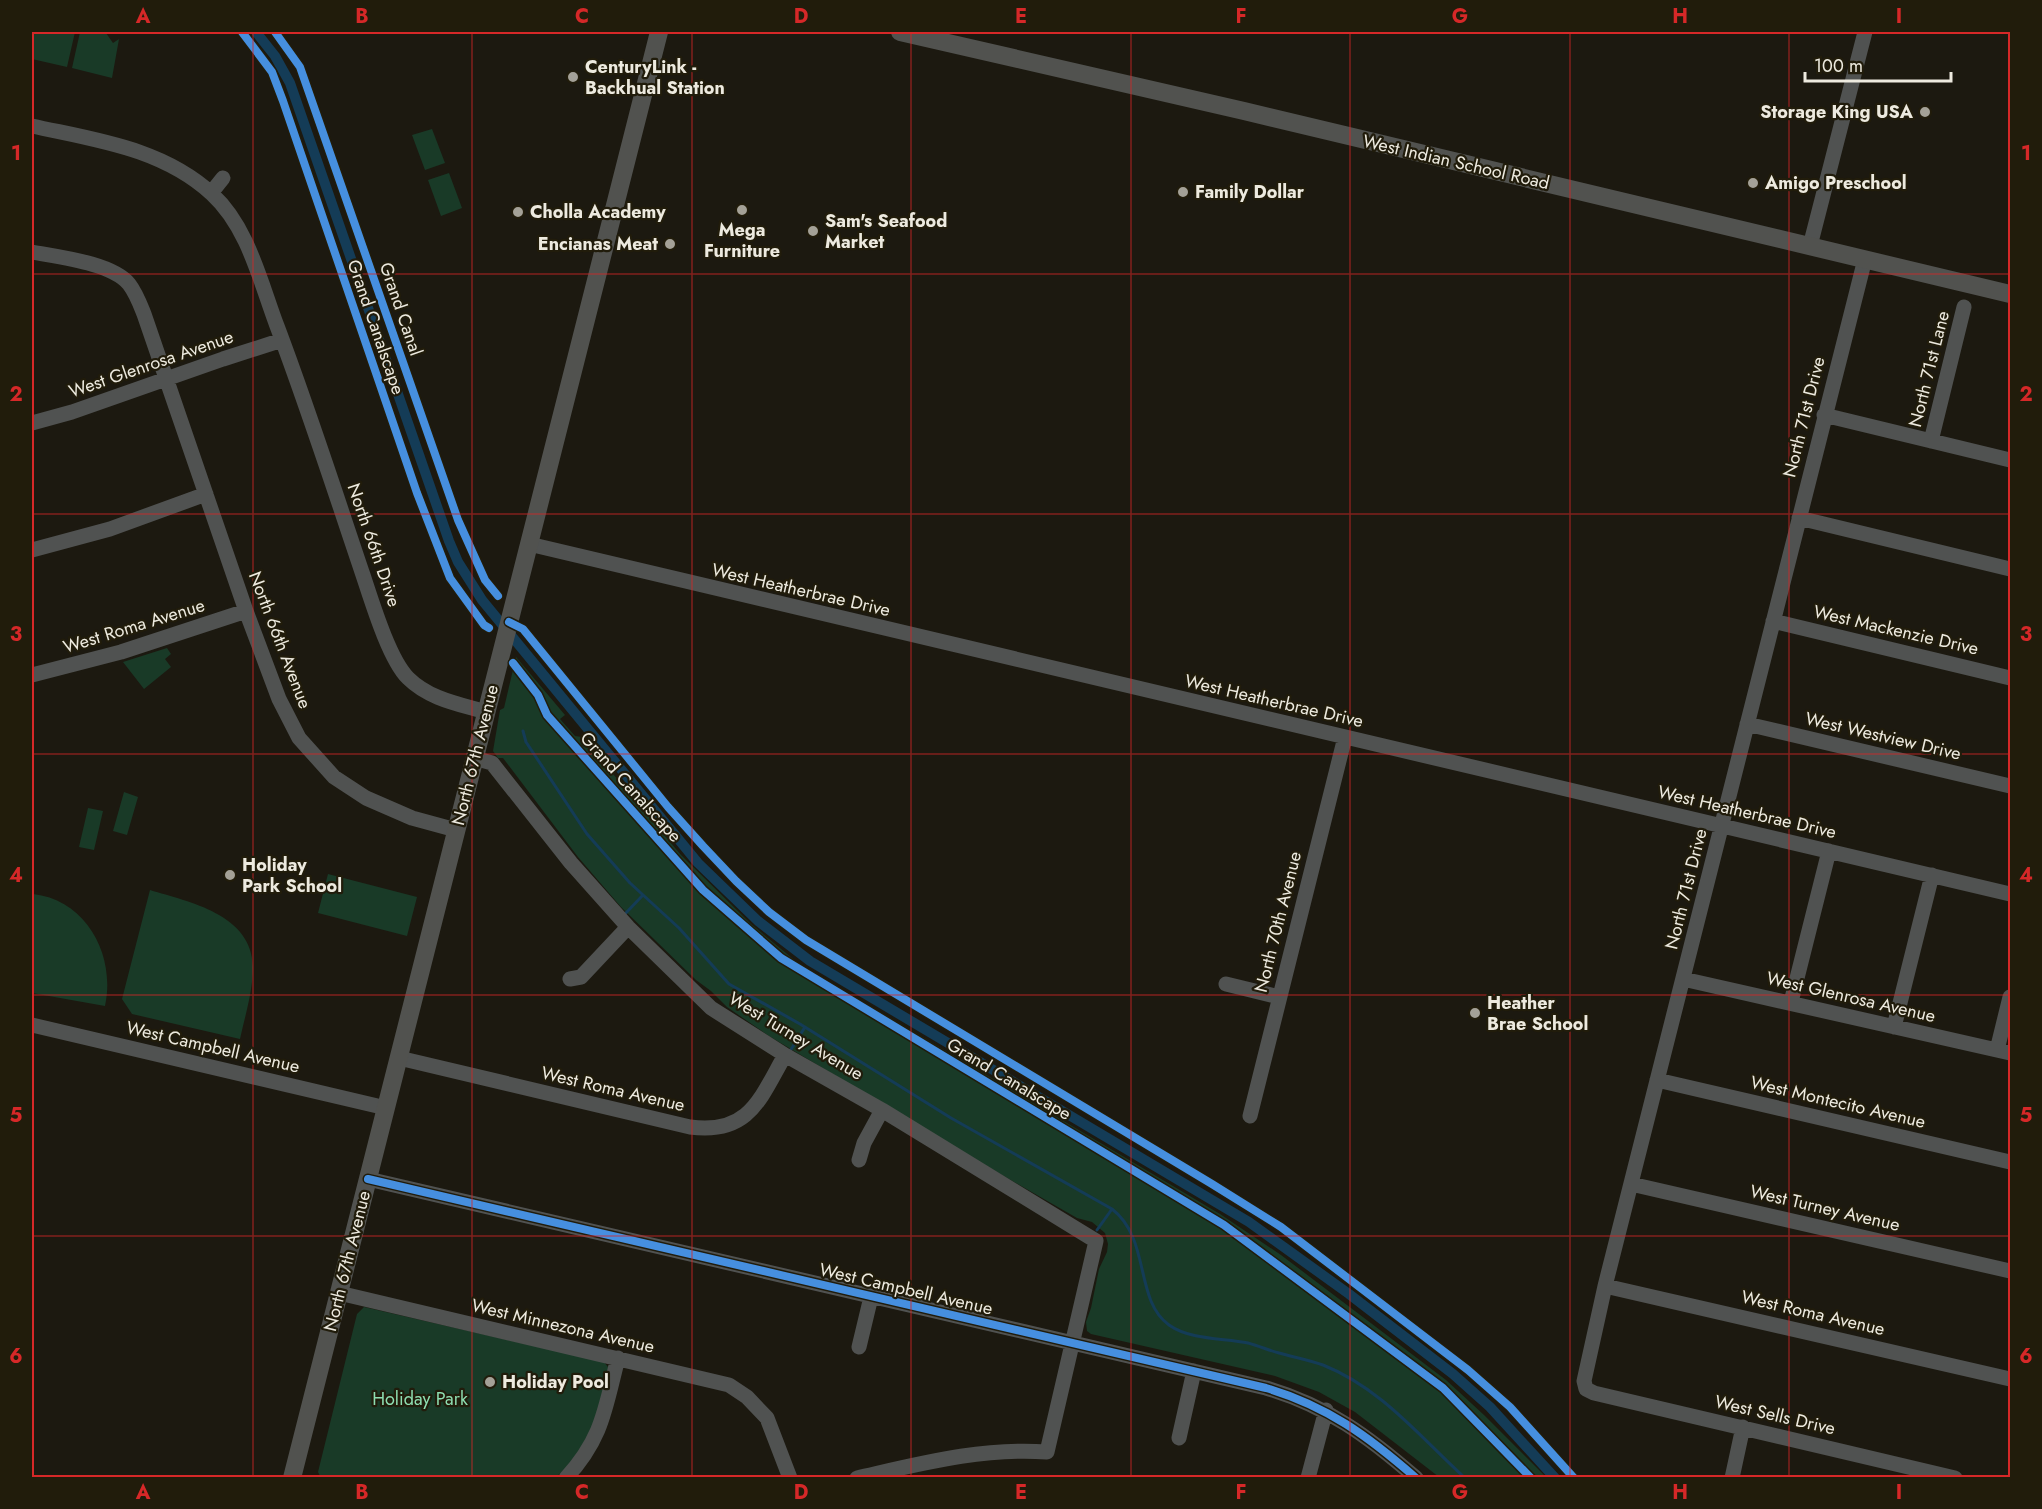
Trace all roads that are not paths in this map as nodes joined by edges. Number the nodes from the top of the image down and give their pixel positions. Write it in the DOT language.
graph roads {
  1 [pos="659,32"];
  2 [pos="900,32"];
  3 [pos="1865,32"];
  4 [pos="32,126"];
  5 [pos="222,178"];
  6 [pos="211,193"];
  7 [pos="1810,246"];
  8 [pos="32,252"];
  9 [pos="1865,259"];
  10 [pos="2010,294"];
  11 [pos="1964,307"];
  12 [pos="282,340"];
  13 [pos="166,378"];
  14 [pos="1824,415"];
  15 [pos="32,423"];
  16 [pos="1931,441"];
  17 [pos="2010,460"];
  18 [pos="206,495"];
  19 [pos="1798,518"];
  20 [pos="529,544"];
  21 [pos="32,550"];
  22 [pos="2010,569"];
  23 [pos="246,612"];
  24 [pos="1773,621"];
  25 [pos="32,675"];
  26 [pos="2010,678"];
  27 [pos="486,712"];
  28 [pos="1747,724"];
  29 [pos="1345,737"];
  30 [pos="474,758"];
  31 [pos="2010,786"];
  32 [pos="1722,826"];
  33 [pos="456,830"];
  34 [pos="1829,851"];
  35 [pos="1932,875"];
  36 [pos="2010,894"];
  37 [pos="628,927"];
  38 [pos="570,979"];
  39 [pos="1683,979"];
  40 [pos="1226,984"];
  41 [pos="1279,997"];
  42 [pos="2010,997"];
  43 [pos="1791,1002"];
  44 [pos="32,1025"];
  45 [pos="1894,1027"];
  46 [pos="2004,1052"];
  47 [pos="785,1055"];
  48 [pos="399,1058"];
  49 [pos="1658,1080"];
  50 [pos="386,1108"];
  51 [pos="882,1110"];
  52 [pos="1250,1116"];
  53 [pos="859,1160"];
  54 [pos="2010,1162"];
  55 [pos="368,1179"];
  56 [pos="1631,1184"];
  57 [pos="2010,1270"];
  58 [pos="1605,1286"];
  59 [pos="339,1293"];
  60 [pos="871,1297"];
  61 [pos="1072,1343"];
  62 [pos="859,1347"];
  63 [pos="618,1358"];
  64 [pos="1194,1371"];
  65 [pos="2010,1379"];
  66 [pos="1586,1389"];
  67 [pos="1326,1410"];
  68 [pos="1743,1427"];
  69 [pos="1179,1438"];
  70 [pos="292,1478"];
  71 [pos="566,1478"];
  72 [pos="790,1478"];
  73 [pos="857,1478"];
  74 [pos="1308,1478"];
  75 [pos="1416,1478"];
  76 [pos="1732,1478"];
  77 [pos="1955,1478"];
  1 -- 20 [label="main road, North 67th Avenue"];
  2 -- 7 [label="main road, West Indian School Road"];
  3 -- 7 [label="street"];
  4 -- 6 [label="street, North 66th Drive"];
  5 -- 6 [label="street"];
  6 -- 12 [label="street, North 66th Drive"];
  7 -- 9 [label="main road, West Indian School Road"];
  8 -- 13 [label="street"];
  9 -- 10 [label="main road, West Indian School Road"];
  9 -- 14 [label="street, North 71st Drive"];
  11 -- 16 [label="street, North 71st Lane"];
  12 -- 13 [label="street, West Glenrosa Avenue"];
  12 -- 27 [label="street, North 66th Drive"];
  13 -- 15 [label="street, West Glenrosa Avenue"];
  13 -- 18 [label="street, North 66th Avenue"];
  14 -- 16 [label="street"];
  14 -- 19 [label="street, North 71st Drive"];
  16 -- 17 [label="street"];
  18 -- 21 [label="street"];
  18 -- 23 [label="street, North 66th Avenue"];
  19 -- 22 [label="street"];
  19 -- 24 [label="street, North 71st Drive"];
  20 -- 27 [label="main road, North 67th Avenue"];
  20 -- 29 [label="street, West Heatherbrae Drive"];
  23 -- 25 [label="street, West Roma Avenue"];
  23 -- 33 [label="street, North 66th Avenue"];
  24 -- 26 [label="street, West Mackenzie Drive"];
  24 -- 28 [label="street, North 71st Drive"];
  27 -- 30 [label="main road, North 67th Avenue"];
  28 -- 31 [label="street, West Westview Drive"];
  28 -- 32 [label="street, North 71st Drive"];
  29 -- 32 [label="street, West Heatherbrae Drive"];
  29 -- 41 [label="street, North 70th Avenue"];
  30 -- 33 [label="main road, North 67th Avenue"];
  30 -- 37 [label="street, West Turney Avenue"];
  32 -- 34 [label="street, West Heatherbrae Drive"];
  32 -- 39 [label="street, North 71st Drive"];
  33 -- 48 [label="main road, North 67th Avenue"];
  34 -- 35 [label="street, West Heatherbrae Drive"];
  34 -- 43 [label="street"];
  35 -- 36 [label="street, West Heatherbrae Drive"];
  35 -- 45 [label="street"];
  37 -- 38 [label="street"];
  37 -- 47 [label="street, West Turney Avenue"];
  39 -- 43 [label="street, West Glenrosa Avenue"];
  39 -- 49 [label="street, North 71st Drive"];
  40 -- 41 [label="street"];
  41 -- 52 [label="street, North 70th Avenue"];
  42 -- 46 [label="street"];
  43 -- 45 [label="street, West Glenrosa Avenue"];
  44 -- 50 [label="street, West Campbell Avenue"];
  45 -- 46 [label="street, West Glenrosa Avenue"];
  47 -- 48 [label="street, West Roma Avenue"];
  47 -- 51 [label="street, West Turney Avenue"];
  48 -- 50 [label="main road, North 67th Avenue"];
  49 -- 54 [label="street, West Montecito Avenue"];
  49 -- 56 [label="street, North 71st Drive"];
  50 -- 55 [label="main road, North 67th Avenue"];
  51 -- 53 [label="street"];
  51 -- 61 [label="street, West Turney Avenue"];
  55 -- 59 [label="main road, North 67th Avenue"];
  55 -- 60 [label="street, West Campbell Avenue"];
  56 -- 57 [label="street, West Turney Avenue"];
  56 -- 58 [label="street, North 71st Drive"];
  58 -- 65 [label="street, West Roma Avenue"];
  58 -- 66 [label="street, North 71st Drive"];
  59 -- 63 [label="street, West Minnezona Avenue"];
  59 -- 70 [label="main road, North 67th Avenue"];
  60 -- 61 [label="street, West Campbell Avenue"];
  60 -- 62 [label="street, West Campbell Avenue"];
  61 -- 64 [label="street, West Campbell Avenue"];
  61 -- 73 [label="street"];
  63 -- 71 [label="street"];
  63 -- 72 [label="street, West Minnezona Avenue"];
  64 -- 67 [label="street, West Campbell Avenue"];
  64 -- 69 [label="street"];
  66 -- 68 [label="street, West Sells Drive"];
  67 -- 74 [label="street"];
  67 -- 75 [label="street, West Campbell Avenue"];
  68 -- 76 [label="street"];
  68 -- 77 [label="street, West Sells Drive"];
}
